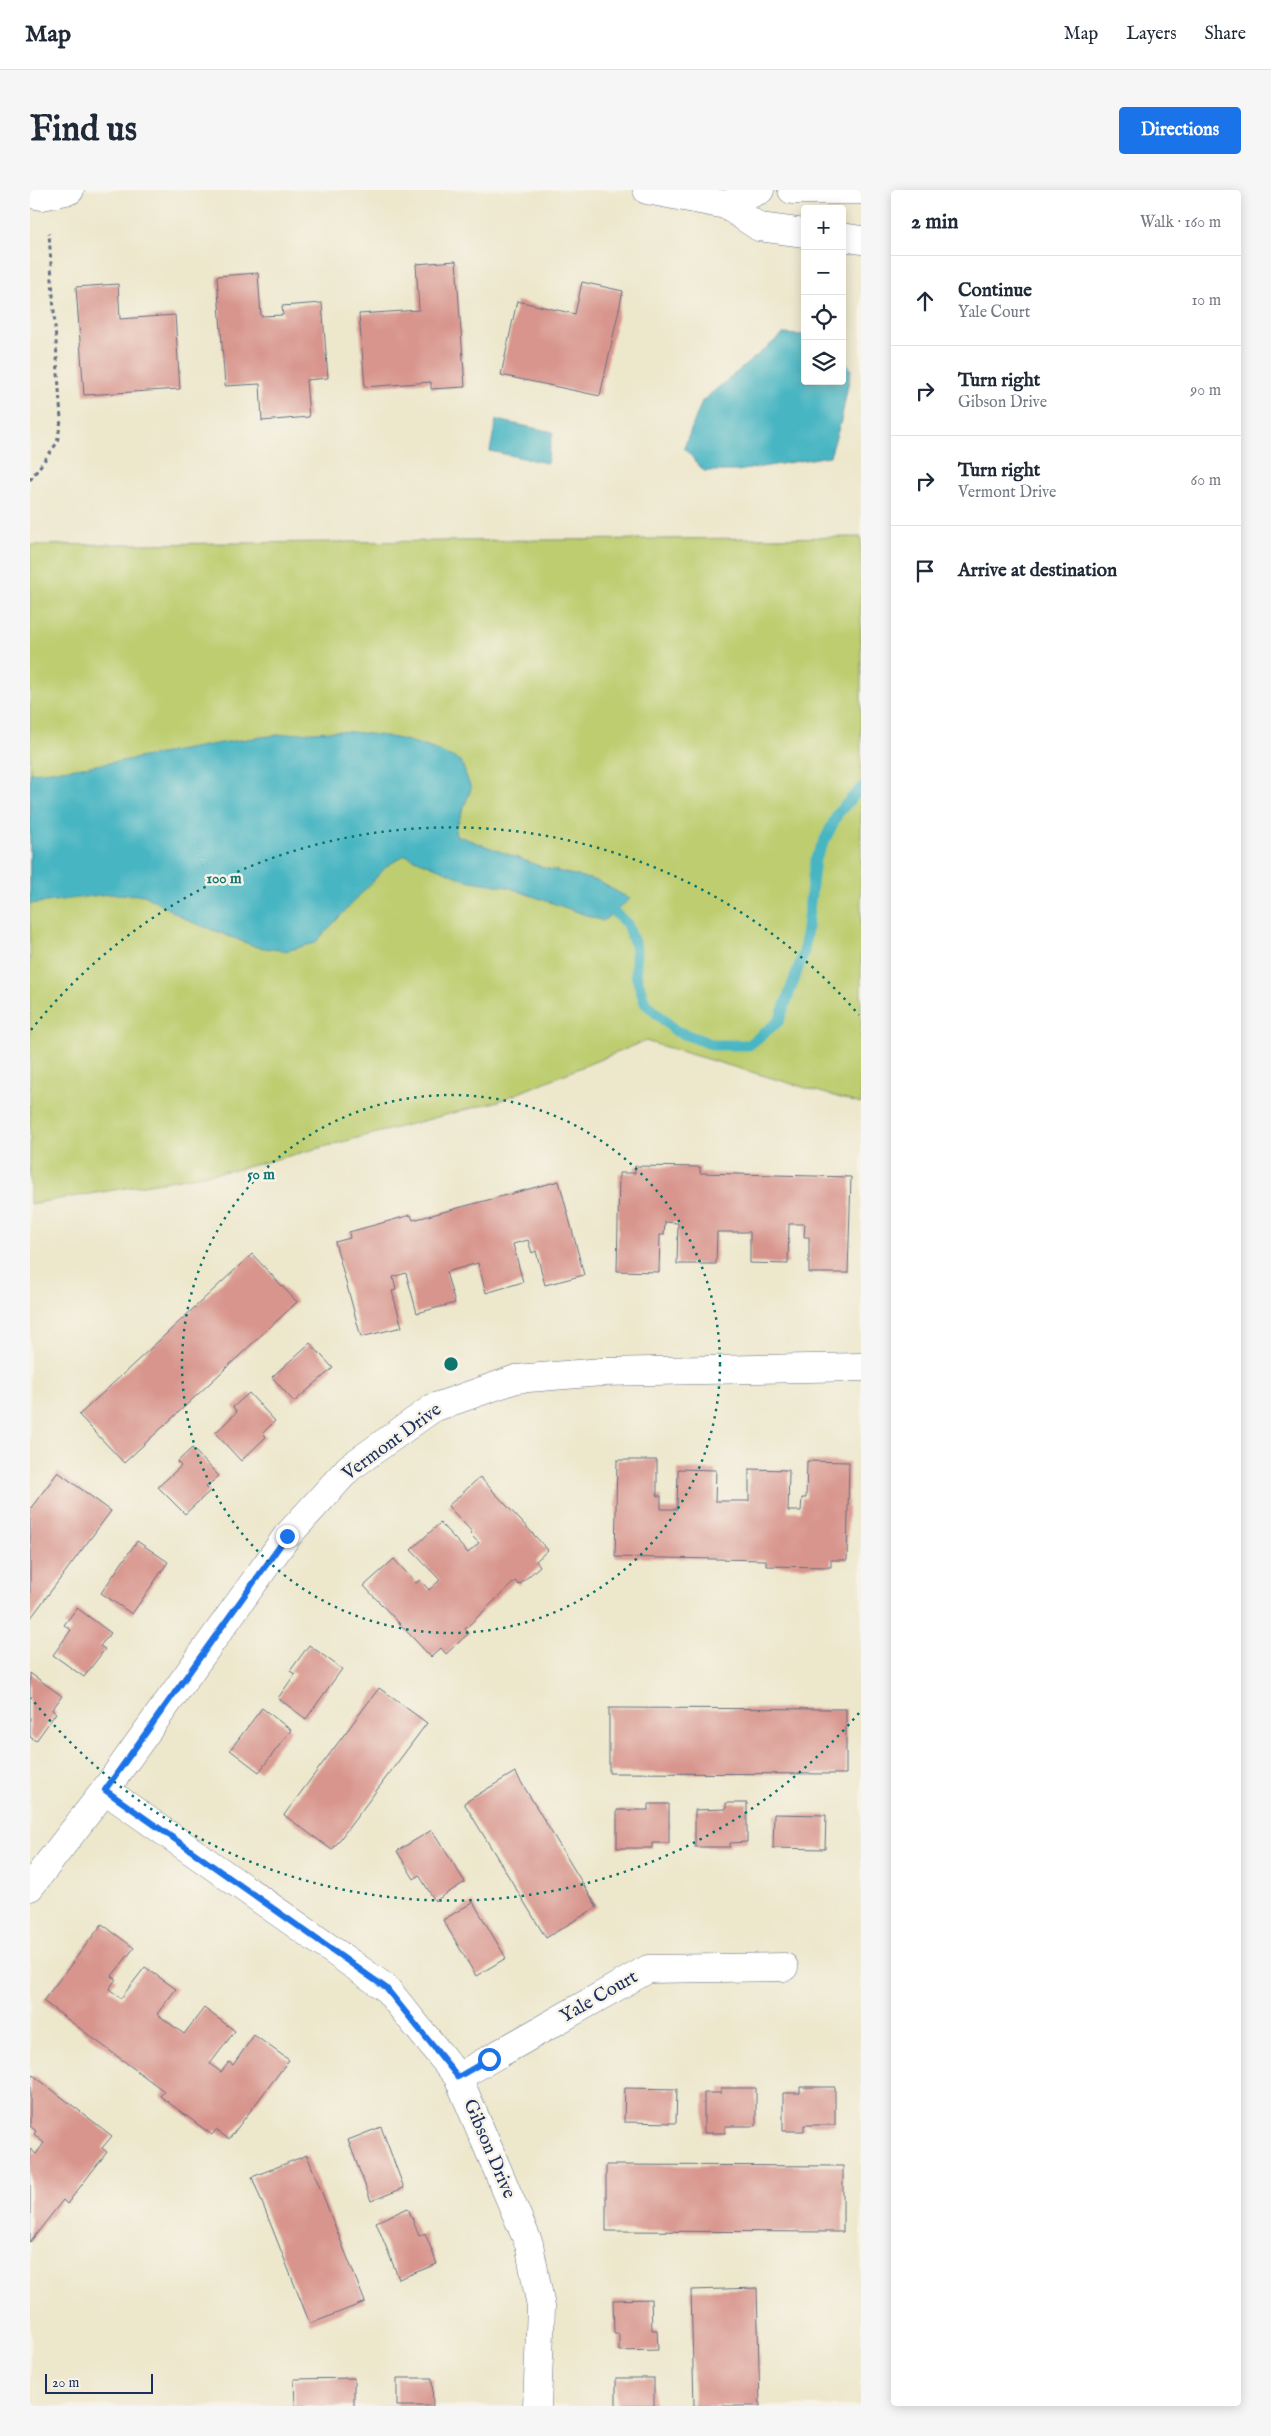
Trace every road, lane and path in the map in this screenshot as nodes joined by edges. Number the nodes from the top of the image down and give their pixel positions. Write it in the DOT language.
graph roads {
  1 [pos="70,190"];
  2 [pos="647,190"];
  3 [pos="760,190"];
  4 [pos="792,190"];
  5 [pos="861,190"];
  6 [pos="30,194"];
  7 [pos="726,205"];
  8 [pos="801,232"];
  9 [pos="49,233"];
  10 [pos="846,238"];
  11 [pos="861,240"];
  12 [pos="30,480"];
  13 [pos="861,1367"];
  14 [pos="105,1790"];
  15 [pos="30,1887"];
  16 [pos="784,1967"];
  17 [pos="458,2077"];
  18 [pos="537,2406"];
  1 -- 6 [label="street"];
  2 -- 7 [label="street"];
  3 -- 7 [label="street"];
  4 -- 5 [label="street"];
  7 -- 8 [label="street"];
  9 -- 12 [label="path"];
  10 -- 11 [label="street"];
  13 -- 14 [label="street, Vermont Drive"];
  14 -- 15 [label="street, Vermont Drive"];
  14 -- 17 [label="street, Gibson Drive"];
  16 -- 17 [label="street, Yale Court"];
  17 -- 18 [label="street, Gibson Drive"];
}
